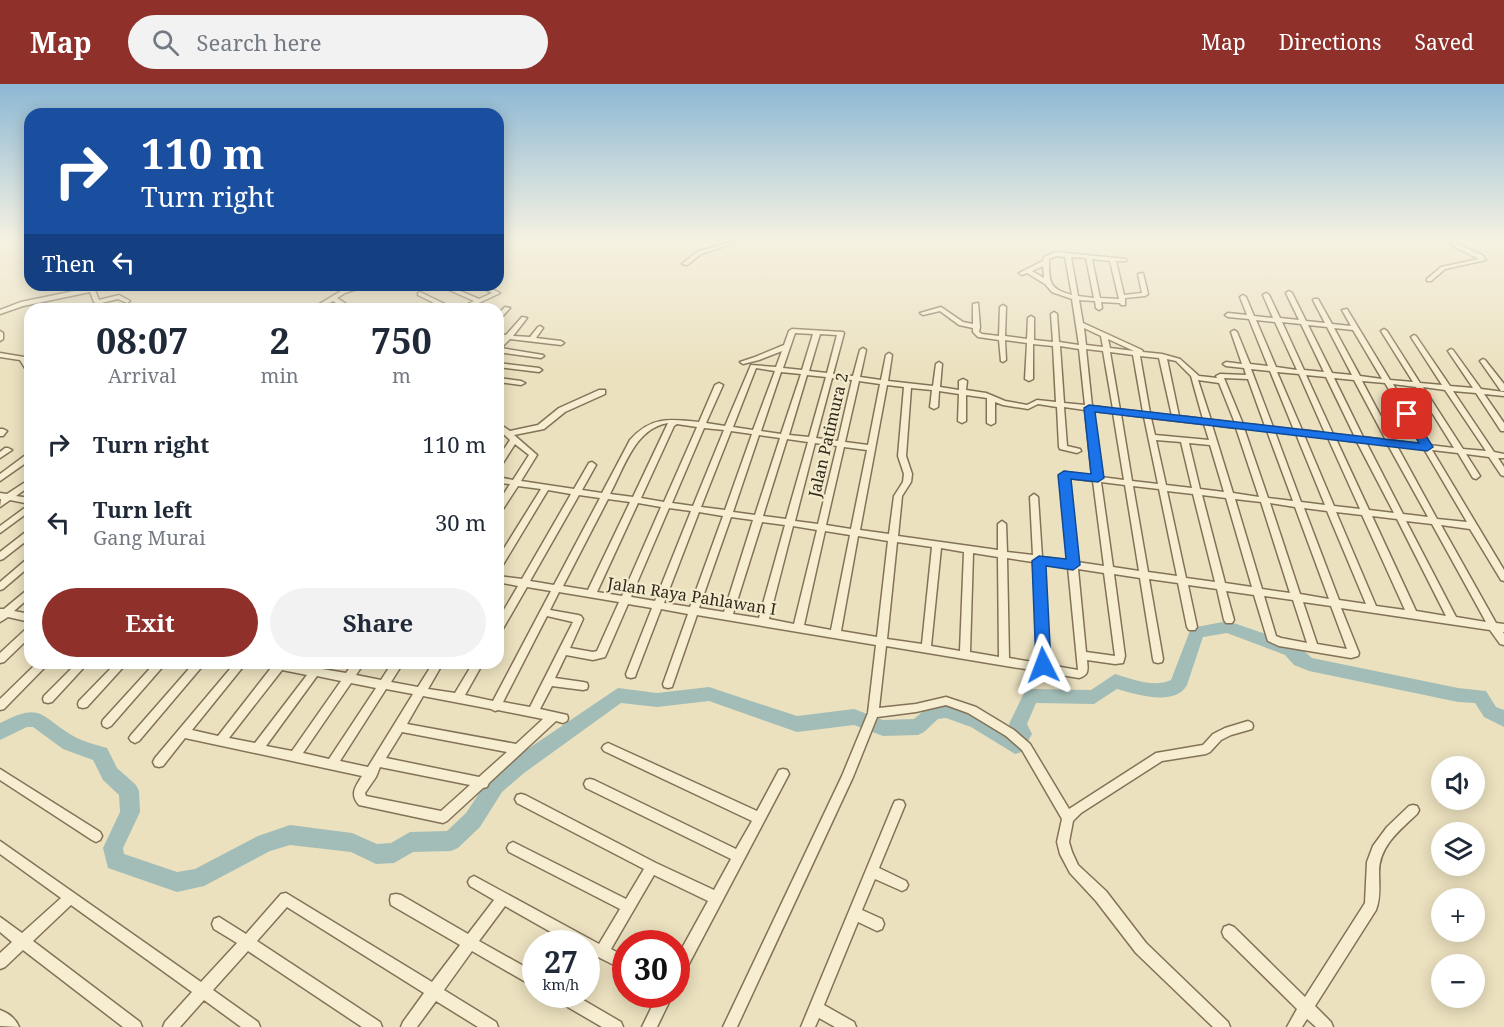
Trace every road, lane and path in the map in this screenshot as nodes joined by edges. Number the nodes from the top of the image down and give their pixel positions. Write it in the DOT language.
graph roads {
  1 [pos="1049,285"];
  2 [pos="1072,285"];
  3 [pos="1095,285"];
  4 [pos="1118,285"];
  5 [pos="1144,285"];
  6 [pos="70,291"];
  7 [pos="92,291"];
  8 [pos="351,291"];
  9 [pos="454,291"];
  10 [pos="492,291"];
  11 [pos="1289,293"];
  12 [pos="420,294"];
  13 [pos="1266,295"];
  14 [pos="490,296"];
  15 [pos="1074,297"];
  16 [pos="1243,297"];
  17 [pos="333,298"];
  18 [pos="1098,299"];
  19 [pos="1316,300"];
  20 [pos="127,301"];
  21 [pos="1122,301"];
  22 [pos="479,302"];
  23 [pos="24,303"];
  24 [pos="25,303"];
  25 [pos="324,303"];
  26 [pos="341,303"];
  27 [pos="439,303"];
  28 [pos="488,303"];
  29 [pos="976,304"];
  30 [pos="1003,307"];
  31 [pos="507,308"];
  32 [pos="1099,308"];
  33 [pos="1345,310"];
  34 [pos="1,311"];
  35 [pos="504,311"];
  36 [pos="923,313"];
  37 [pos="1054,314"];
  38 [pos="1228,315"];
  39 [pos="1252,317"];
  40 [pos="524,318"];
  41 [pos="1030,318"];
  42 [pos="1277,320"];
  43 [pos="1304,322"];
  44 [pos="1080,324"];
  45 [pos="1331,326"];
  46 [pos="540,328"];
  47 [pos="1356,328"];
  48 [pos="977,331"];
  49 [pos="1384,331"];
  50 [pos="1234,332"];
  51 [pos="0,333"];
  52 [pos="817,333"];
  53 [pos="1104,336"];
  54 [pos="504,337"];
  55 [pos="508,337"];
  56 [pos="1414,337"];
  57 [pos="1002,338"];
  58 [pos="0,339"];
  59 [pos="531,340"];
  60 [pos="559,341"];
  61 [pos="1030,341"];
  62 [pos="504,342"];
  63 [pos="980,344"];
  64 [pos="1054,344"];
  65 [pos="787,346"];
  66 [pos="1081,347"];
  67 [pos="504,350"];
  68 [pos="863,350"];
  69 [pos="1107,350"];
  70 [pos="1451,351"];
  71 [pos="1136,353"];
  72 [pos="1148,354"];
  73 [pos="0,356"];
  74 [pos="541,356"];
  75 [pos="889,356"];
  76 [pos="1162,356"];
  77 [pos="1003,360"];
  78 [pos="1483,361"];
  79 [pos="24,362"];
  80 [pos="743,362"];
  81 [pos="939,364"];
  82 [pos="1226,364"];
  83 [pos="504,365"];
  84 [pos="1246,366"];
  85 [pos="778,369"];
  86 [pos="1273,369"];
  87 [pos="539,370"];
  88 [pos="804,372"];
  89 [pos="1302,372"];
  90 [pos="831,375"];
  91 [pos="1328,375"];
  92 [pos="1196,377"];
  93 [pos="1249,377"];
  94 [pos="1356,378"];
  95 [pos="857,379"];
  96 [pos="1029,379"];
  97 [pos="504,381"];
  98 [pos="963,381"];
  99 [pos="1222,381"];
  100 [pos="1387,381"];
  101 [pos="883,382"];
  102 [pos="521,383"];
  103 [pos="1418,384"];
  104 [pos="719,385"];
  105 [pos="908,385"];
  106 [pos="1447,387"];
  107 [pos="935,389"];
  108 [pos="1504,389"];
  109 [pos="1477,391"];
  110 [pos="962,392"];
  111 [pos="602,393"];
  112 [pos="1504,394"];
  113 [pos="991,397"];
  114 [pos="1059,405"];
  115 [pos="934,407"];
  116 [pos="1089,408"];
  117 [pos="1118,411"];
  118 [pos="1148,414"];
  119 [pos="1176,418"];
  120 [pos="962,421"];
  121 [pos="1208,422"];
  122 [pos="674,423"];
  123 [pos="991,423"];
  124 [pos="1239,424"];
  125 [pos="701,426"];
  126 [pos="1269,428"];
  127 [pos="728,429"];
  128 [pos="1504,429"];
  129 [pos="504,431"];
  130 [pos="1299,431"];
  131 [pos="756,433"];
  132 [pos="1329,435"];
  133 [pos="511,437"];
  134 [pos="784,437"];
  135 [pos="1152,437"];
  136 [pos="1360,439"];
  137 [pos="813,440"];
  138 [pos="1184,440"];
  139 [pos="1214,443"];
  140 [pos="1391,443"];
  141 [pos="841,444"];
  142 [pos="1427,447"];
  143 [pos="871,448"];
  144 [pos="8,450"];
  145 [pos="1460,451"];
  146 [pos="504,452"];
  147 [pos="1077,452"];
  148 [pos="1492,455"];
  149 [pos="0,456"];
  150 [pos="1504,456"];
  151 [pos="24,460"];
  152 [pos="592,465"];
  153 [pos="1504,473"];
  154 [pos="1476,476"];
  155 [pos="0,478"];
  156 [pos="1098,478"];
  157 [pos="504,481"];
  158 [pos="516,482"];
  159 [pos="1129,482"];
  160 [pos="24,485"];
  161 [pos="1162,486"];
  162 [pos="546,487"];
  163 [pos="1197,490"];
  164 [pos="576,491"];
  165 [pos="1230,494"];
  166 [pos="605,496"];
  167 [pos="4,497"];
  168 [pos="1034,497"];
  169 [pos="1263,499"];
  170 [pos="24,500"];
  171 [pos="504,501"];
  172 [pos="636,501"];
  173 [pos="1296,503"];
  174 [pos="0,504"];
  175 [pos="666,505"];
  176 [pos="1331,508"];
  177 [pos="696,510"];
  178 [pos="24,512"];
  179 [pos="1365,512"];
  180 [pos="728,514"];
  181 [pos="1400,517"];
  182 [pos="758,519"];
  183 [pos="1436,522"];
  184 [pos="790,524"];
  185 [pos="1002,524"];
  186 [pos="1473,526"];
  187 [pos="822,528"];
  188 [pos="0,530"];
  189 [pos="855,533"];
  190 [pos="24,538"];
  191 [pos="895,538"];
  192 [pos="937,545"];
  193 [pos="969,550"];
  194 [pos="1003,555"];
  195 [pos="504,556"];
  196 [pos="0,557"];
  197 [pos="1039,561"];
  198 [pos="1073,565"];
  199 [pos="24,566"];
  200 [pos="1108,570"];
  201 [pos="1145,575"];
  202 [pos="1504,578"];
  203 [pos="504,580"];
  204 [pos="1182,580"];
  205 [pos="525,583"];
  206 [pos="0,586"];
  207 [pos="1221,586"];
  208 [pos="556,589"];
  209 [pos="1258,592"];
  210 [pos="591,594"];
  211 [pos="24,597"];
  212 [pos="1296,598"];
  213 [pos="623,600"];
  214 [pos="1335,603"];
  215 [pos="658,605"];
  216 [pos="1372,608"];
  217 [pos="692,611"];
  218 [pos="544,612"];
  219 [pos="2,614"];
  220 [pos="1412,614"];
  221 [pos="24,617"];
  222 [pos="727,617"];
  223 [pos="504,619"];
  224 [pos="1229,620"];
  225 [pos="1453,620"];
  226 [pos="763,622"];
  227 [pos="1493,626"];
  228 [pos="1192,627"];
  229 [pos="1504,628"];
  230 [pos="798,629"];
  231 [pos="836,635"];
  232 [pos="24,637"];
  233 [pos="1504,641"];
  234 [pos="882,643"];
  235 [pos="1312,646"];
  236 [pos="926,650"];
  237 [pos="564,651"];
  238 [pos="965,655"];
  239 [pos="1081,655"];
  240 [pos="1004,658"];
  241 [pos="0,659"];
  242 [pos="1158,659"];
  243 [pos="1044,668"];
  244 [pos="38,669"];
  245 [pos="78,669"];
  246 [pos="116,669"];
  247 [pos="156,669"];
  248 [pos="195,669"];
  249 [pos="236,669"];
  250 [pos="276,669"];
  251 [pos="317,669"];
  252 [pos="324,669"];
  253 [pos="355,669"];
  254 [pos="394,669"];
  255 [pos="434,669"];
  256 [pos="475,669"];
  257 [pos="631,674"];
  258 [pos="349,678"];
  259 [pos="549,681"];
  260 [pos="668,684"];
  261 [pos="384,685"];
  262 [pos="583,686"];
  263 [pos="420,692"];
  264 [pos="48,699"];
  265 [pos="458,699"];
  266 [pos="83,704"];
  267 [pos="0,706"];
  268 [pos="495,706"];
  269 [pos="533,713"];
  270 [pos="873,715"];
  271 [pos="107,723"];
  272 [pos="1248,726"];
  273 [pos="400,727"];
  274 [pos="183,733"];
  275 [pos="135,738"];
  276 [pos="220,741"];
  277 [pos="258,748"];
  278 [pos="608,748"];
  279 [pos="518,749"];
  280 [pos="294,756"];
  281 [pos="159,762"];
  282 [pos="379,762"];
  283 [pos="332,764"];
  284 [pos="372,773"];
  285 [pos="0,774"];
  286 [pos="783,774"];
  287 [pos="483,783"];
  288 [pos="590,784"];
  289 [pos="521,799"];
  290 [pos="899,805"];
  291 [pos="1413,810"];
  292 [pos="759,818"];
  293 [pos="1068,818"];
  294 [pos="96,836"];
  295 [pos="0,847"];
  296 [pos="513,849"];
  297 [pos="739,857"];
  298 [pos="652,867"];
  299 [pos="871,871"];
  300 [pos="474,882"];
  301 [pos="902,885"];
  302 [pos="69,898"];
  303 [pos="717,898"];
  304 [pos="502,899"];
  305 [pos="396,900"];
  306 [pos="629,907"];
  307 [pos="854,913"];
  308 [pos="0,924"];
  309 [pos="219,924"];
  310 [pos="877,924"];
  311 [pos="560,930"];
  312 [pos="1229,932"];
  313 [pos="23,942"];
  314 [pos="248,942"];
  315 [pos="470,944"];
  316 [pos="690,948"];
  317 [pos="602,952"];
  318 [pos="612,957"];
  319 [pos="0,962"];
  320 [pos="522,973"];
  321 [pos="202,991"];
  322 [pos="435,991"];
  323 [pos="1306,1006"];
  324 [pos="583,1008"];
  325 [pos="659,1008"];
  326 [pos="816,1008"];
  327 [pos="0,1017"];
  328 [pos="12,1027"];
  329 [pos="135,1027"];
  330 [pos="170,1027"];
  331 [pos="253,1027"];
  332 [pos="375,1027"];
  333 [pos="408,1027"];
  334 [pos="491,1027"];
  335 [pos="616,1027"];
  336 [pos="649,1027"];
  337 [pos="730,1027"];
  338 [pos="808,1027"];
  339 [pos="849,1027"];
  340 [pos="1223,1027"];
  341 [pos="1294,1027"];
  342 [pos="1326,1027"];
  1 -- 15 [label="street"];
  2 -- 15 [label="street"];
  3 -- 18 [label="street"];
  4 -- 21 [label="street"];
  5 -- 21 [label="street"];
  6 -- 24 [label="street"];
  7 -- 20 [label="street"];
  8 -- 17 [label="street"];
  9 -- 22 [label="street"];
  10 -- 14 [label="street"];
  11 -- 43 [label="street"];
  12 -- 27 [label="street"];
  13 -- 42 [label="street"];
  14 -- 22 [label="street"];
  14 -- 28 [label="street"];
  15 -- 18 [label="street"];
  15 -- 44 [label="street"];
  16 -- 39 [label="street"];
  17 -- 25 [label="street"];
  17 -- 26 [label="street"];
  18 -- 21 [label="street"];
  18 -- 32 [label="street"];
  19 -- 45 [label="street"];
  23 -- 34 [label="street"];
  29 -- 48 [label="street"];
  30 -- 57 [label="street"];
  31 -- 35 [label="street"];
  33 -- 47 [label="street"];
  36 -- 48 [label="street"];
  37 -- 64 [label="street"];
  38 -- 39 [label="street"];
  39 -- 42 [label="street"];
  39 -- 86 [label="street"];
  40 -- 55 [label="street"];
  41 -- 61 [label="street"];
  42 -- 43 [label="street"];
  42 -- 89 [label="street"];
  43 -- 45 [label="street"];
  43 -- 91 [label="street"];
  44 -- 53 [label="street"];
  44 -- 66 [label="street"];
  45 -- 47 [label="street"];
  45 -- 94 [label="street"];
  46 -- 59 [label="street"];
  47 -- 100 [label="street"];
  48 -- 57 [label="street"];
  48 -- 63 [label="street"];
  49 -- 103 [label="street"];
  50 -- 84 [label="street"];
  51 -- 58 [label="street"];
  52 -- 65 [label="street"];
  52 -- 88 [label="street"];
  52 -- 90 [label="street"];
  53 -- 69 [label="street"];
  53 -- 72 [label="street"];
  54 -- 55 [label="street"];
  55 -- 59 [label="street"];
  55 -- 62 [label="street"];
  56 -- 106 [label="street"];
  57 -- 61 [label="street"];
  57 -- 77 [label="street"];
  59 -- 60 [label="street"];
  61 -- 64 [label="street"];
  61 -- 96 [label="street"];
  64 -- 66 [label="street"];
  64 -- 114 [label="street"];
  65 -- 80 [label="street"];
  65 -- 85 [label="street"];
  66 -- 69 [label="street"];
  66 -- 116 [label="street"];
  67 -- 74 [label="street"];
  68 -- 95 [label="street, Jalan Patimura 2"];
  69 -- 71 [label="street"];
  69 -- 117 [label="street"];
  70 -- 109 [label="street"];
  71 -- 72 [label="street"];
  71 -- 118 [label="street"];
  72 -- 76 [label="street"];
  73 -- 79 [label="street"];
  75 -- 101 [label="street"];
  76 -- 92 [label="street"];
  76 -- 119 [label="street"];
  78 -- 108 [label="street"];
  81 -- 107 [label="street"];
  82 -- 84 [label="street"];
  83 -- 87 [label="street"];
  84 -- 86 [label="street"];
  84 -- 93 [label="street"];
  85 -- 88 [label="street"];
  85 -- 127 [label="street"];
  85 -- 131 [label="street"];
  86 -- 89 [label="street"];
  86 -- 130 [label="street"];
  88 -- 90 [label="street"];
  88 -- 134 [label="street"];
  89 -- 91 [label="street"];
  89 -- 132 [label="street"];
  90 -- 95 [label="street"];
  90 -- 137 [label="street"];
  91 -- 94 [label="street"];
  91 -- 136 [label="street"];
  92 -- 99 [label="street"];
  92 -- 121 [label="street"];
  93 -- 99 [label="street"];
  93 -- 126 [label="street"];
  94 -- 100 [label="street"];
  94 -- 140 [label="street"];
  95 -- 101 [label="street"];
  95 -- 141 [label="street, Jalan Patimura 2"];
  97 -- 102 [label="street"];
  98 -- 110 [label="street"];
  99 -- 124 [label="street"];
  100 -- 103 [label="street"];
  100 -- 142 [label="street"];
  101 -- 105 [label="street"];
  101 -- 143 [label="street"];
  103 -- 106 [label="street"];
  103 -- 145 [label="street"];
  104 -- 125 [label="street"];
  105 -- 107 [label="street"];
  105 -- 191 [label="street"];
  106 -- 109 [label="street"];
  106 -- 148 [label="street"];
  107 -- 110 [label="street"];
  107 -- 115 [label="street"];
  109 -- 112 [label="street"];
  109 -- 128 [label="street"];
  110 -- 113 [label="street"];
  110 -- 120 [label="street"];
  111 -- 133 [label="street"];
  113 -- 114 [label="street"];
  113 -- 123 [label="street"];
  114 -- 116 [label="street"];
  114 -- 147 [label="street"];
  116 -- 117 [label="street"];
  116 -- 156 [label="street"];
  117 -- 118 [label="street"];
  117 -- 159 [label="street"];
  118 -- 119 [label="street"];
  118 -- 135 [label="street"];
  119 -- 121 [label="street"];
  121 -- 124 [label="street"];
  121 -- 139 [label="street"];
  122 -- 125 [label="street"];
  122 -- 166 [label="street"];
  122 -- 172 [label="street"];
  124 -- 126 [label="street"];
  124 -- 169 [label="street"];
  125 -- 127 [label="street"];
  125 -- 175 [label="street"];
  126 -- 130 [label="street"];
  126 -- 173 [label="street"];
  127 -- 131 [label="street"];
  127 -- 177 [label="street"];
  129 -- 133 [label="street"];
  130 -- 132 [label="street"];
  130 -- 176 [label="street"];
  131 -- 134 [label="street"];
  131 -- 180 [label="street"];
  132 -- 136 [label="street"];
  132 -- 179 [label="street"];
  133 -- 146 [label="street"];
  133 -- 158 [label="street"];
  134 -- 137 [label="street"];
  134 -- 182 [label="street"];
  135 -- 138 [label="street"];
  135 -- 161 [label="street"];
  136 -- 140 [label="street"];
  136 -- 181 [label="street"];
  137 -- 141 [label="street"];
  137 -- 184 [label="street"];
  138 -- 139 [label="street"];
  138 -- 163 [label="street"];
  139 -- 165 [label="street"];
  140 -- 142 [label="street"];
  140 -- 183 [label="street"];
  141 -- 143 [label="street"];
  141 -- 187 [label="street, Jalan Patimura 2"];
  142 -- 145 [label="street"];
  142 -- 186 [label="street"];
  143 -- 189 [label="street"];
  144 -- 149 [label="street"];
  145 -- 148 [label="street"];
  145 -- 154 [label="street"];
  148 -- 150 [label="street"];
  148 -- 153 [label="street"];
  151 -- 155 [label="street"];
  152 -- 164 [label="street"];
  156 -- 159 [label="street"];
  156 -- 198 [label="street"];
  156 -- 200 [label="street"];
  157 -- 158 [label="street"];
  158 -- 162 [label="street"];
  158 -- 171 [label="street"];
  159 -- 161 [label="street"];
  159 -- 201 [label="street"];
  160 -- 167 [label="street"];
  161 -- 163 [label="street"];
  161 -- 204 [label="street"];
  162 -- 164 [label="street"];
  162 -- 195 [label="street"];
  163 -- 165 [label="street"];
  163 -- 207 [label="street"];
  164 -- 166 [label="street"];
  164 -- 205 [label="street"];
  165 -- 169 [label="street"];
  165 -- 209 [label="street"];
  166 -- 172 [label="street"];
  166 -- 208 [label="street"];
  167 -- 170 [label="street"];
  167 -- 174 [label="street"];
  168 -- 197 [label="street"];
  169 -- 173 [label="street"];
  169 -- 212 [label="street"];
  172 -- 175 [label="street"];
  172 -- 210 [label="street"];
  173 -- 176 [label="street"];
  173 -- 214 [label="street"];
  175 -- 177 [label="street"];
  175 -- 213 [label="street"];
  176 -- 179 [label="street"];
  176 -- 216 [label="street"];
  177 -- 180 [label="street"];
  177 -- 215 [label="street"];
  178 -- 188 [label="street"];
  179 -- 181 [label="street"];
  179 -- 220 [label="street"];
  180 -- 182 [label="street"];
  180 -- 217 [label="street"];
  181 -- 183 [label="street"];
  181 -- 225 [label="street"];
  182 -- 184 [label="street"];
  182 -- 222 [label="street"];
  183 -- 186 [label="street"];
  183 -- 227 [label="street"];
  184 -- 187 [label="street"];
  184 -- 226 [label="street"];
  185 -- 194 [label="street"];
  186 -- 202 [label="street"];
  187 -- 189 [label="street"];
  187 -- 230 [label="street, Jalan Patimura 2"];
  189 -- 191 [label="street"];
  189 -- 231 [label="street"];
  190 -- 196 [label="street"];
  191 -- 192 [label="street"];
  191 -- 234 [label="street"];
  192 -- 193 [label="street"];
  192 -- 236 [label="street"];
  193 -- 194 [label="street"];
  193 -- 238 [label="street"];
  194 -- 197 [label="street"];
  194 -- 240 [label="street"];
  197 -- 198 [label="street"];
  197 -- 243 [label="street"];
  198 -- 200 [label="street"];
  198 -- 239 [label="street"];
  199 -- 206 [label="street"];
  200 -- 201 [label="street"];
  200 -- 239 [label="street"];
  201 -- 204 [label="street"];
  201 -- 242 [label="street"];
  203 -- 205 [label="street, Jalan Raya Pahlawan I"];
  204 -- 207 [label="street"];
  204 -- 228 [label="street"];
  205 -- 208 [label="street, Jalan Raya Pahlawan I"];
  205 -- 223 [label="street"];
  207 -- 209 [label="street"];
  207 -- 224 [label="street"];
  208 -- 210 [label="street, Jalan Raya Pahlawan I"];
  208 -- 218 [label="street"];
  209 -- 212 [label="street"];
  209 -- 235 [label="street"];
  210 -- 213 [label="street, Jalan Raya Pahlawan I"];
  211 -- 219 [label="street"];
  212 -- 214 [label="street"];
  212 -- 235 [label="street"];
  213 -- 215 [label="street, Jalan Raya Pahlawan I"];
  213 -- 237 [label="street"];
  214 -- 216 [label="street"];
  214 -- 235 [label="street"];
  215 -- 217 [label="street, Jalan Raya Pahlawan I"];
  215 -- 257 [label="street"];
  216 -- 220 [label="street"];
  217 -- 222 [label="street, Jalan Raya Pahlawan I"];
  217 -- 260 [label="street"];
  218 -- 237 [label="street"];
  218 -- 268 [label="street"];
  219 -- 221 [label="street"];
  220 -- 225 [label="street"];
  222 -- 226 [label="street, Jalan Raya Pahlawan I"];
  225 -- 227 [label="street"];
  226 -- 230 [label="street, Jalan Raya Pahlawan I"];
  227 -- 229 [label="street"];
  227 -- 233 [label="street"];
  230 -- 231 [label="street, Jalan Raya Pahlawan I"];
  231 -- 234 [label="street, Jalan Raya Pahlawan I"];
  232 -- 241 [label="street"];
  234 -- 236 [label="street, Jalan Raya Pahlawan I"];
  234 -- 270 [label="street"];
  236 -- 238 [label="street, Jalan Raya Pahlawan I"];
  237 -- 259 [label="street"];
  238 -- 240 [label="street, Jalan Raya Pahlawan I"];
  239 -- 243 [label="street, Jalan Raya Pahlawan I"];
  240 -- 243 [label="street, Jalan Raya Pahlawan I"];
  244 -- 267 [label="street"];
  245 -- 264 [label="street"];
  246 -- 266 [label="street"];
  247 -- 271 [label="street"];
  248 -- 275 [label="street"];
  249 -- 274 [label="street"];
  250 -- 276 [label="street"];
  251 -- 277 [label="street"];
  252 -- 258 [label="street"];
  253 -- 258 [label="street"];
  254 -- 261 [label="street"];
  255 -- 263 [label="street"];
  256 -- 265 [label="street"];
  258 -- 261 [label="street"];
  258 -- 280 [label="street"];
  259 -- 262 [label="street"];
  259 -- 269 [label="street"];
  261 -- 263 [label="street"];
  261 -- 283 [label="street"];
  263 -- 265 [label="street"];
  263 -- 273 [label="street"];
  265 -- 268 [label="street"];
  268 -- 269 [label="street"];
  269 -- 279 [label="street"];
  270 -- 293 [label="street"];
  270 -- 337 [label="street"];
  272 -- 293 [label="street"];
  273 -- 279 [label="street"];
  273 -- 282 [label="street"];
  274 -- 276 [label="street"];
  274 -- 281 [label="street"];
  276 -- 277 [label="street"];
  277 -- 280 [label="street"];
  278 -- 292 [label="street"];
  279 -- 287 [label="street"];
  280 -- 283 [label="street"];
  282 -- 284 [label="street"];
  282 -- 287 [label="street"];
  283 -- 284 [label="street"];
  284 -- 287 [label="street"];
  285 -- 294 [label="street"];
  286 -- 292 [label="street"];
  288 -- 297 [label="street"];
  289 -- 298 [label="street"];
  290 -- 299 [label="street"];
  291 -- 323 [label="street"];
  292 -- 297 [label="street"];
  293 -- 340 [label="street"];
  295 -- 302 [label="street"];
  296 -- 306 [label="street"];
  297 -- 303 [label="street"];
  298 -- 303 [label="street"];
  298 -- 306 [label="street"];
  299 -- 301 [label="street"];
  299 -- 307 [label="street"];
  300 -- 304 [label="street"];
  302 -- 313 [label="street"];
  302 -- 321 [label="street"];
  303 -- 316 [label="street"];
  304 -- 311 [label="street"];
  304 -- 315 [label="street"];
  305 -- 315 [label="street"];
  306 -- 317 [label="street"];
  307 -- 310 [label="street"];
  307 -- 326 [label="street"];
  308 -- 313 [label="street"];
  309 -- 314 [label="street"];
  312 -- 323 [label="street"];
  313 -- 319 [label="street"];
  313 -- 329 [label="street"];
  314 -- 321 [label="street"];
  314 -- 322 [label="street"];
  314 -- 332 [label="street"];
  315 -- 320 [label="street"];
  315 -- 322 [label="street"];
  317 -- 318 [label="street"];
  321 -- 330 [label="street"];
  321 -- 331 [label="street"];
  322 -- 333 [label="street"];
  322 -- 334 [label="street"];
  323 -- 341 [label="street"];
  323 -- 342 [label="street"];
  324 -- 335 [label="street"];
  325 -- 336 [label="street"];
  326 -- 338 [label="street"];
  326 -- 339 [label="street"];
  327 -- 328 [label="street"];
}
